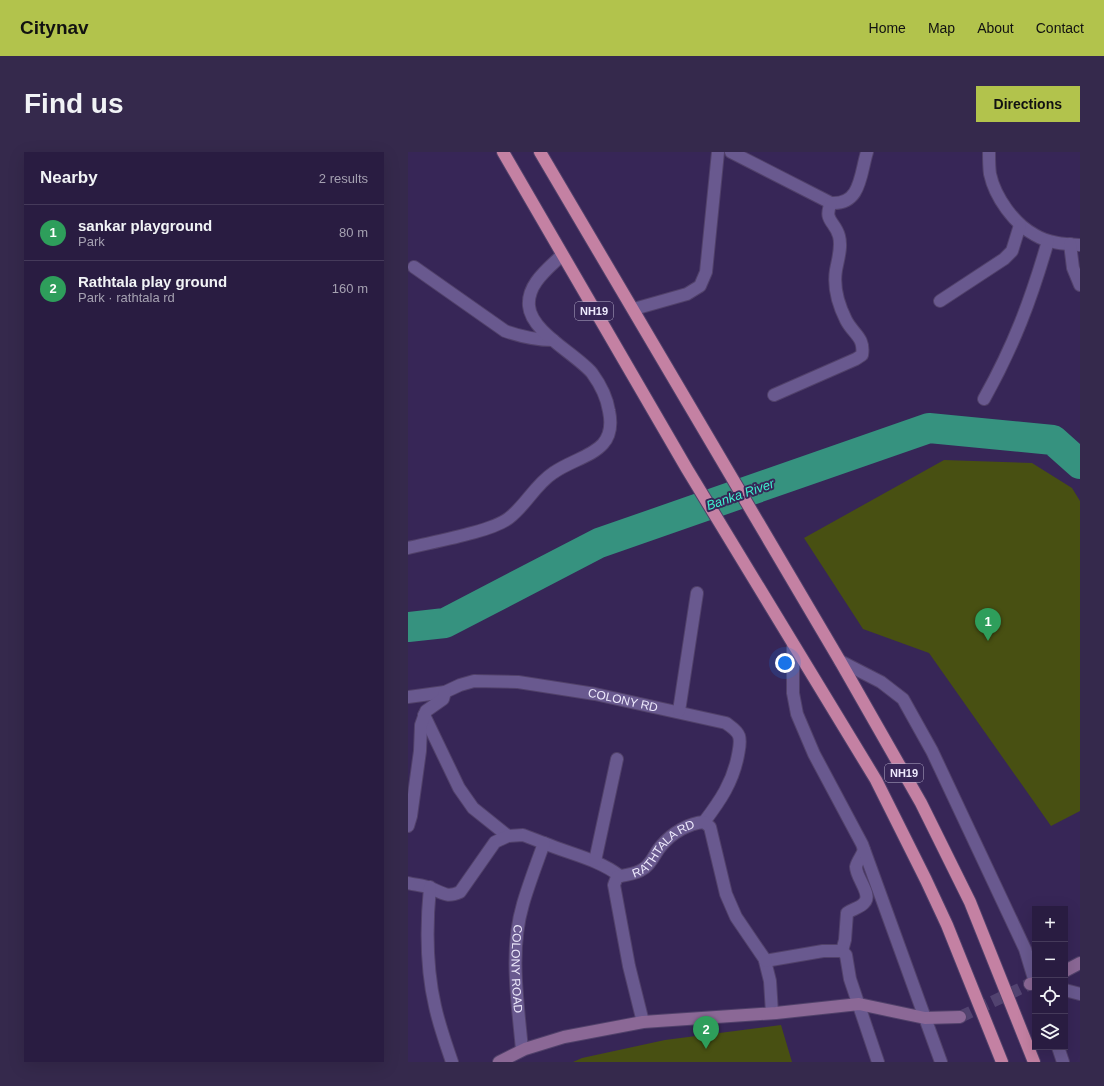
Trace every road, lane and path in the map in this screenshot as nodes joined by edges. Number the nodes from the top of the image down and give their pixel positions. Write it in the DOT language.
graph roads {
  1 [pos="502,152"];
  2 [pos="540,152"];
  3 [pos="718,152"];
  4 [pos="731,152"];
  5 [pos="867,152"];
  6 [pos="989,152"];
  7 [pos="831,203"];
  8 [pos="1020,225"];
  9 [pos="1048,241"];
  10 [pos="1075,245"];
  11 [pos="562,255"];
  12 [pos="414,267"];
  13 [pos="1080,285"];
  14 [pos="940,301"];
  15 [pos="634,309"];
  16 [pos="553,340"];
  17 [pos="774,395"];
  18 [pos="984,399"];
  19 [pos="408,548"];
  20 [pos="697,593"];
  21 [pos="793,644"];
  22 [pos="840,661"];
  23 [pos="445,692"];
  24 [pos="408,697"];
  25 [pos="679,711"];
  26 [pos="424,715"];
  27 [pos="617,759"];
  28 [pos="704,822"];
  29 [pos="408,826"];
  30 [pos="508,836"];
  31 [pos="544,843"];
  32 [pos="864,850"];
  33 [pos="595,861"];
  34 [pos="620,876"];
  35 [pos="408,883"];
  36 [pos="430,888"];
  37 [pos="842,951"];
  38 [pos="766,961"];
  39 [pos="1080,963"];
  40 [pos="1068,969"];
  41 [pos="1032,979"];
  42 [pos="1068,991"];
  43 [pos="1080,994"];
  44 [pos="859,1004"];
  45 [pos="772,1013"];
  46 [pos="960,1017"];
  47 [pos="925,1018"];
  48 [pos="643,1022"];
  49 [pos="522,1050"];
  50 [pos="1059,1050"];
  51 [pos="452,1062"];
  52 [pos="499,1062"];
  53 [pos="878,1062"];
  54 [pos="941,1062"];
  55 [pos="1002,1062"];
  56 [pos="1034,1062"];
  57 [pos="1063,1062"];
  1 -- 11 [label="highway, NH19"];
  2 -- 15 [label="highway, NH19"];
  3 -- 15 [label="street"];
  4 -- 7 [label="street"];
  5 -- 7 [label="street"];
  6 -- 8 [label="street"];
  7 -- 17 [label="street"];
  8 -- 9 [label="street"];
  8 -- 14 [label="street"];
  9 -- 10 [label="street"];
  9 -- 18 [label="street"];
  10 -- 13 [label="street"];
  11 -- 16 [label="street"];
  11 -- 21 [label="highway, NH19"];
  12 -- 16 [label="street"];
  15 -- 22 [label="highway, NH19"];
  16 -- 19 [label="street"];
  20 -- 25 [label="street"];
  21 -- 32 [label="street"];
  21 -- 55 [label="highway, NH19"];
  22 -- 41 [label="street"];
  22 -- 56 [label="highway, NH19"];
  23 -- 24 [label="street, COLONY RD"];
  23 -- 25 [label="street, COLONY RD"];
  23 -- 26 [label="street"];
  25 -- 28 [label="street, COLONY RD"];
  26 -- 29 [label="street"];
  26 -- 30 [label="street"];
  27 -- 33 [label="street"];
  28 -- 34 [label="street, RATHTALA RD"];
  28 -- 38 [label="street, RATHTALA RD"];
  30 -- 31 [label="street"];
  30 -- 36 [label="street"];
  31 -- 33 [label="street"];
  31 -- 49 [label="street, COLONY ROAD"];
  32 -- 37 [label="street"];
  32 -- 47 [label="street"];
  33 -- 34 [label="street"];
  34 -- 48 [label="street, RATHTALA RD"];
  35 -- 36 [label="street"];
  36 -- 51 [label="street"];
  37 -- 38 [label="street"];
  37 -- 44 [label="street"];
  38 -- 45 [label="street"];
  39 -- 40 [label="main road"];
  42 -- 43 [label="street"];
  44 -- 45 [label="main road"];
  44 -- 47 [label="main road"];
  44 -- 53 [label="street"];
  45 -- 48 [label="main road"];
  46 -- 47 [label="main road"];
  47 -- 54 [label="street"];
  48 -- 49 [label="main road"];
  49 -- 52 [label="main road"];
  50 -- 57 [label="street"];
}
